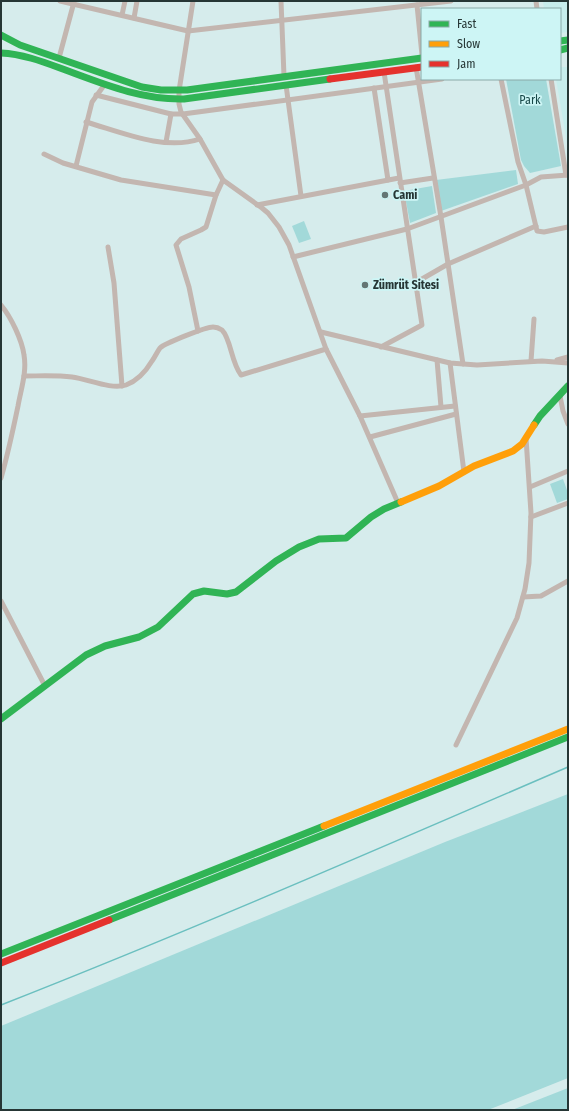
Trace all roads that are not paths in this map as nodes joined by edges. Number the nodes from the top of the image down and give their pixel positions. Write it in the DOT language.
graph roads {
  1 [pos="60,1"];
  2 [pos="125,1"];
  3 [pos="137,1"];
  4 [pos="193,1"];
  5 [pos="281,1"];
  6 [pos="450,1"];
  7 [pos="73,2"];
  8 [pos="431,2"];
  9 [pos="406,4"];
  10 [pos="417,5"];
  11 [pos="122,15"];
  12 [pos="134,18"];
  13 [pos="281,20"];
  14 [pos="188,31"];
  15 [pos="1,35"];
  16 [pos="421,45"];
  17 [pos="1,53"];
  18 [pos="59,58"];
  19 [pos="421,58"];
  20 [pos="419,67"];
  21 [pos="384,72"];
  22 [pos="284,76"];
  23 [pos="434,80"];
  24 [pos="501,80"];
  25 [pos="551,80"];
  26 [pos="419,82"];
  27 [pos="105,84"];
  28 [pos="286,85"];
  29 [pos="386,87"];
  30 [pos="374,88"];
  31 [pos="179,91"];
  32 [pos="96,95"];
  33 [pos="179,100"];
  34 [pos="288,100"];
  35 [pos="171,114"];
  36 [pos="183,114"];
  37 [pos="86,122"];
  38 [pos="200,139"];
  39 [pos="166,142"];
  40 [pos="44,154"];
  41 [pos="76,166"];
  42 [pos="567,175"];
  43 [pos="433,178"];
  44 [pos="223,180"];
  45 [pos="388,180"];
  46 [pos="400,180"];
  47 [pos="526,185"];
  48 [pos="216,195"];
  49 [pos="301,196"];
  50 [pos="258,205"];
  51 [pos="441,217"];
  52 [pos="536,226"];
  53 [pos="568,227"];
  54 [pos="407,230"];
  55 [pos="108,247"];
  56 [pos="293,256"];
  57 [pos="448,264"];
  58 [pos="415,283"];
  59 [pos="1,305"];
  60 [pos="534,319"];
  61 [pos="198,332"];
  62 [pos="321,332"];
  63 [pos="381,347"];
  64 [pos="326,349"];
  65 [pos="568,357"];
  66 [pos="437,360"];
  67 [pos="531,361"];
  68 [pos="552,361"];
  69 [pos="450,363"];
  70 [pos="568,363"];
  71 [pos="463,364"];
  72 [pos="24,376"];
  73 [pos="122,386"];
  74 [pos="568,386"];
  75 [pos="560,396"];
  76 [pos="455,406"];
  77 [pos="441,407"];
  78 [pos="456,414"];
  79 [pos="360,416"];
  80 [pos="568,424"];
  81 [pos="370,437"];
  82 [pos="526,437"];
  83 [pos="568,471"];
  84 [pos="464,472"];
  85 [pos="1,478"];
  86 [pos="530,487"];
  87 [pos="398,502"];
  88 [pos="568,503"];
  89 [pos="531,517"];
  90 [pos="568,581"];
  91 [pos="523,597"];
  92 [pos="1,601"];
  93 [pos="45,686"];
  94 [pos="1,719"];
  95 [pos="568,729"];
  96 [pos="568,737"];
  97 [pos="456,745"];
  98 [pos="1,954"];
  99 [pos="1,963"];
  1 -- 7 [label="street"];
  2 -- 11 [label="street"];
  3 -- 12 [label="street"];
  4 -- 14 [label="street"];
  5 -- 13 [label="street"];
  6 -- 8 [label="street"];
  7 -- 11 [label="street"];
  7 -- 18 [label="street"];
  8 -- 10 [label="street"];
  9 -- 10 [label="street"];
  9 -- 13 [label="street"];
  10 -- 16 [label="street"];
  11 -- 12 [label="street"];
  12 -- 14 [label="street"];
  13 -- 14 [label="street"];
  13 -- 22 [label="street"];
  14 -- 31 [label="street"];
  15 -- 18 [label="street"];
  17 -- 27 [label="street"];
  18 -- 31 [label="street"];
  19 -- 22 [label="street"];
  20 -- 21 [label="street"];
  20 -- 26 [label="street"];
  21 -- 28 [label="street"];
  21 -- 29 [label="street"];
  22 -- 31 [label="street"];
  23 -- 26 [label="street"];
  24 -- 47 [label="street"];
  25 -- 42 [label="street"];
  26 -- 29 [label="street"];
  26 -- 43 [label="street"];
  27 -- 32 [label="street"];
  27 -- 33 [label="street"];
  28 -- 33 [label="street"];
  28 -- 34 [label="street"];
  29 -- 30 [label="street"];
  29 -- 46 [label="street"];
  30 -- 34 [label="street"];
  30 -- 45 [label="street"];
  31 -- 33 [label="street"];
  32 -- 35 [label="street"];
  32 -- 37 [label="street"];
  33 -- 36 [label="street"];
  34 -- 36 [label="street"];
  34 -- 49 [label="street"];
  35 -- 36 [label="street"];
  35 -- 39 [label="street"];
  36 -- 38 [label="street"];
  37 -- 39 [label="street"];
  37 -- 41 [label="street"];
  38 -- 39 [label="street"];
  38 -- 44 [label="street"];
  40 -- 41 [label="street"];
  41 -- 48 [label="street"];
  42 -- 47 [label="street"];
  43 -- 46 [label="street"];
  43 -- 51 [label="street"];
  44 -- 48 [label="street"];
  44 -- 50 [label="street"];
  45 -- 46 [label="street"];
  45 -- 49 [label="street"];
  46 -- 54 [label="street"];
  47 -- 51 [label="street"];
  47 -- 52 [label="street"];
  48 -- 61 [label="street"];
  49 -- 50 [label="street"];
  50 -- 56 [label="street"];
  51 -- 54 [label="street"];
  51 -- 57 [label="street"];
  52 -- 53 [label="street"];
  52 -- 57 [label="street"];
  54 -- 56 [label="street"];
  54 -- 58 [label="street"];
  55 -- 73 [label="street"];
  56 -- 62 [label="street"];
  57 -- 58 [label="street"];
  57 -- 71 [label="street"];
  58 -- 63 [label="street"];
  59 -- 72 [label="street"];
  60 -- 67 [label="street"];
  61 -- 64 [label="street"];
  61 -- 73 [label="street"];
  62 -- 63 [label="street"];
  62 -- 64 [label="street"];
  63 -- 66 [label="street"];
  64 -- 79 [label="street"];
  65 -- 68 [label="street"];
  66 -- 69 [label="street"];
  66 -- 77 [label="street"];
  67 -- 68 [label="street"];
  67 -- 71 [label="street"];
  68 -- 70 [label="street"];
  69 -- 71 [label="street"];
  69 -- 76 [label="street"];
  72 -- 73 [label="street"];
  72 -- 85 [label="street"];
  74 -- 75 [label="street"];
  75 -- 80 [label="street"];
  75 -- 82 [label="street"];
  76 -- 77 [label="street"];
  76 -- 78 [label="street"];
  77 -- 79 [label="street"];
  78 -- 81 [label="street"];
  78 -- 84 [label="street"];
  79 -- 81 [label="street"];
  81 -- 87 [label="street"];
  82 -- 84 [label="street"];
  82 -- 86 [label="street"];
  83 -- 86 [label="street"];
  84 -- 87 [label="street"];
  86 -- 89 [label="street"];
  87 -- 93 [label="street"];
  88 -- 89 [label="street"];
  89 -- 91 [label="street"];
  90 -- 91 [label="street"];
  91 -- 97 [label="street"];
  92 -- 93 [label="street"];
  93 -- 94 [label="street"];
  95 -- 98 [label="street"];
  96 -- 99 [label="street"];
}
